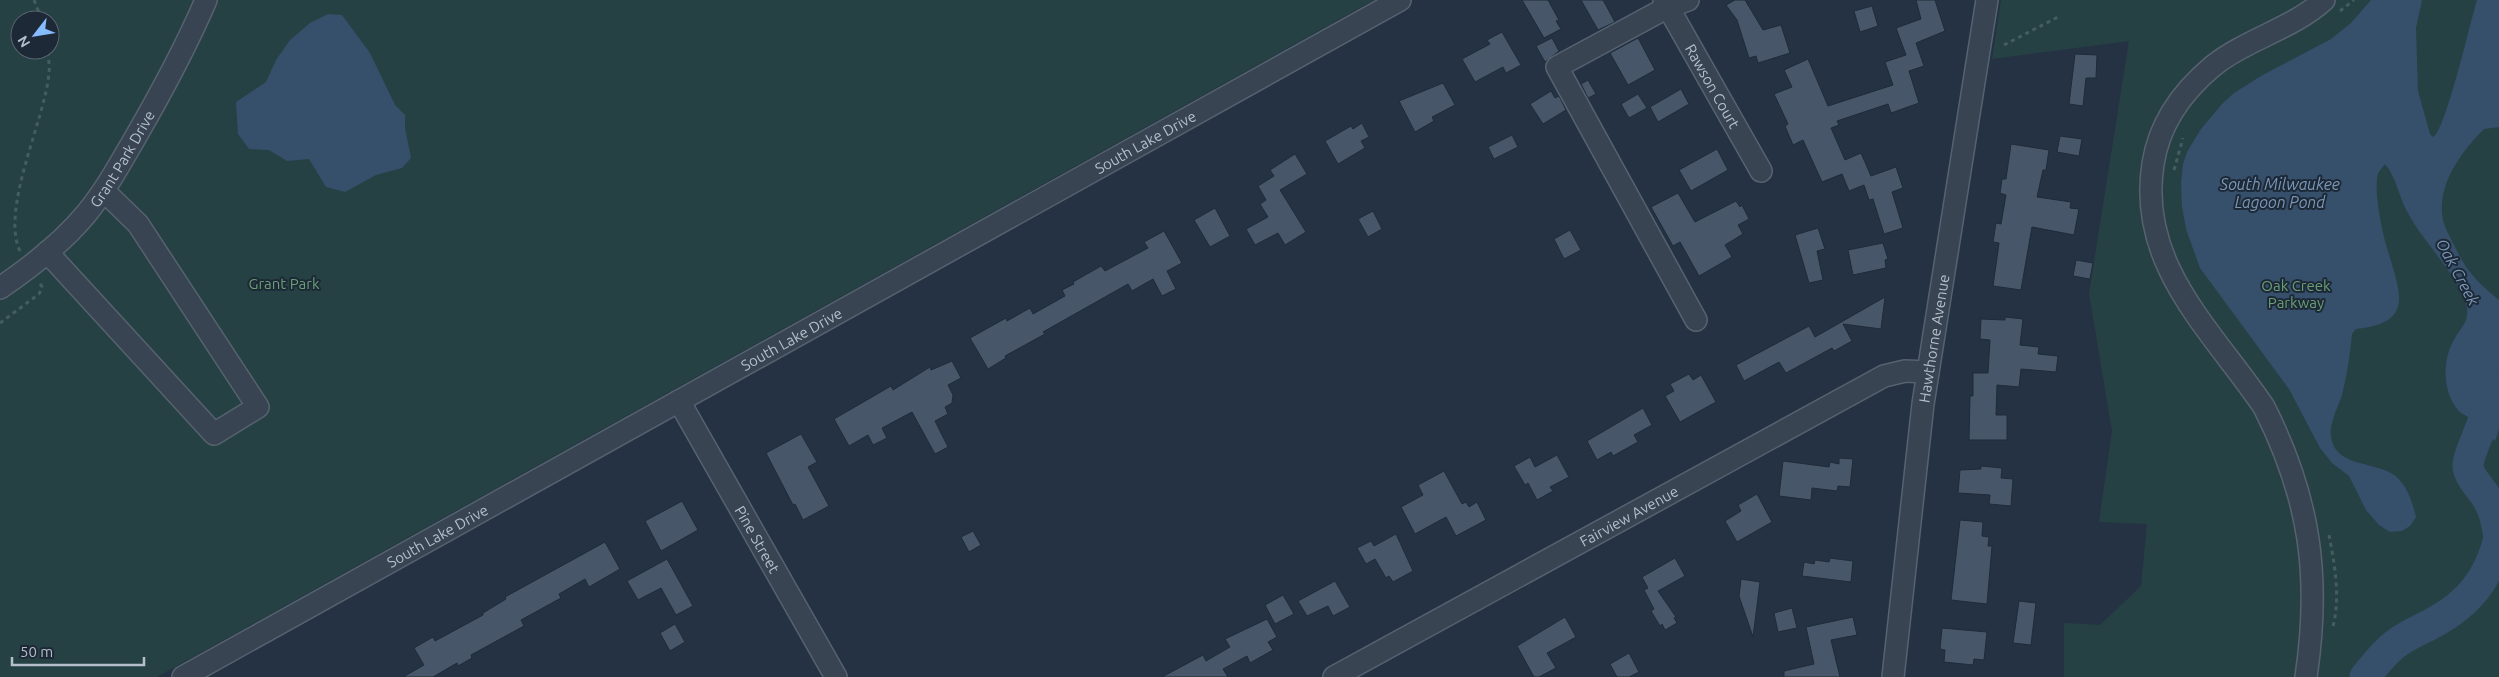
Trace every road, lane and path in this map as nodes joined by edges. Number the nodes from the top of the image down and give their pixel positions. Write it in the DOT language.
graph roads {
  1 [pos="206,0"];
  2 [pos="1400,0"];
  3 [pos="1987,0"];
  4 [pos="2354,0"];
  5 [pos="1674,2"];
  6 [pos="2329,8"];
  7 [pos="2058,17"];
  8 [pos="2004,45"];
  9 [pos="48,60"];
  10 [pos="2183,136"];
  11 [pos="1762,172"];
  12 [pos="2173,174"];
  13 [pos="104,191"];
  14 [pos="47,252"];
  15 [pos="22,255"];
  16 [pos="38,278"];
  17 [pos="0,288"];
  18 [pos="1696,320"];
  19 [pos="0,323"];
  20 [pos="1928,372"];
  21 [pos="679,401"];
  22 [pos="2327,526"];
  23 [pos="2331,631"];
  24 [pos="2306,675"];
  25 [pos="183,677"];
  26 [pos="836,677"];
  27 [pos="1334,677"];
  28 [pos="1893,677"];
  1 -- 13 [label="street, Grant Park Drive"];
  2 -- 21 [label="street, South Lake Drive"];
  3 -- 20 [label="street, Hawthorne Avenue"];
  4 -- 6 [label="path"];
  5 -- 11 [label="street, Rawson Court"];
  5 -- 18 [label="street"];
  6 -- 24 [label="street"];
  7 -- 8 [label="path"];
  9 -- 15 [label="path"];
  10 -- 12 [label="path"];
  13 -- 14 [label="street, Grant Park Drive"];
  13 -- 14 [label="street"];
  14 -- 17 [label="street, Grant Park Drive"];
  16 -- 19 [label="path"];
  20 -- 27 [label="street, Fairview Avenue"];
  20 -- 28 [label="street, Hawthorne Avenue"];
  21 -- 25 [label="street, South Lake Drive"];
  21 -- 26 [label="street, Pine Street"];
  22 -- 23 [label="path"];
}
